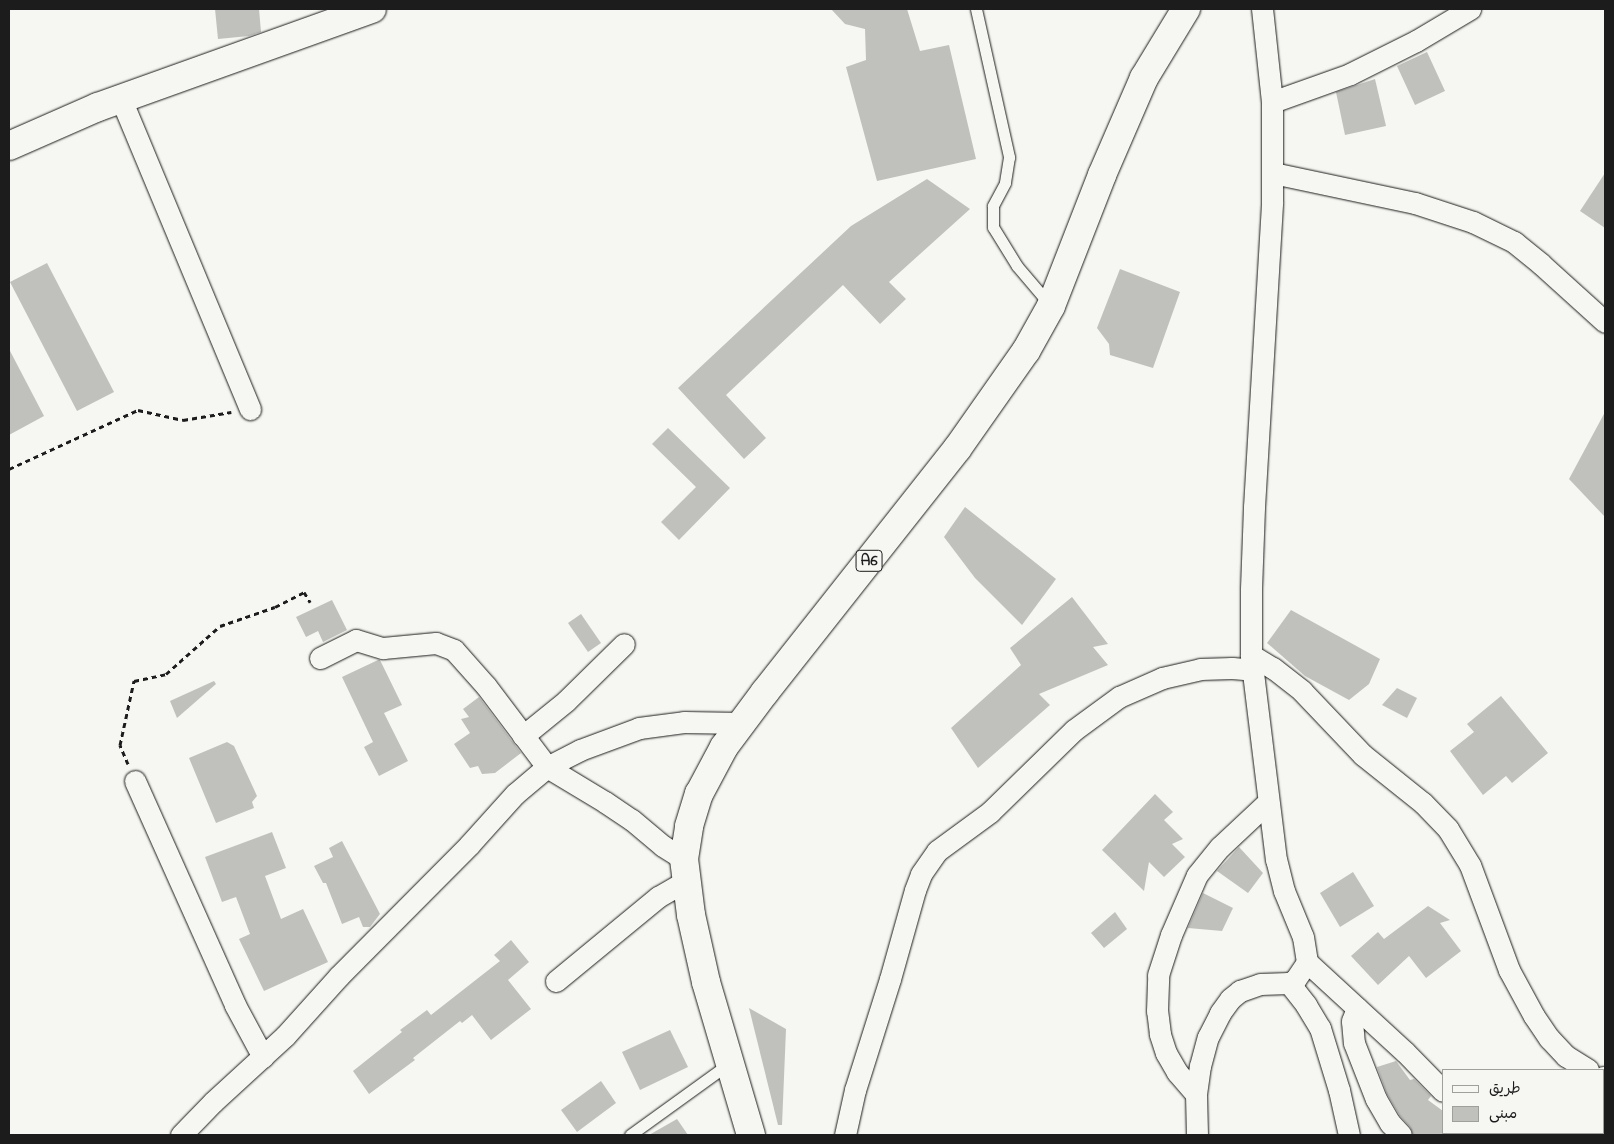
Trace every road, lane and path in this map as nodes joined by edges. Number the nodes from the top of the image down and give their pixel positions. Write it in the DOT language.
graph roads {
  1 [pos="372,9"];
  2 [pos="976,9"];
  3 [pos="1186,9"];
  4 [pos="1262,9"];
  5 [pos="1470,9"];
  6 [pos="121,99"];
  7 [pos="1272,102"];
  8 [pos="9,146"];
  9 [pos="1272,173"];
  10 [pos="1051,306"];
  11 [pos="1605,322"];
  12 [pos="250,409"];
  13 [pos="9,469"];
  14 [pos="310,602"];
  15 [pos="624,644"];
  16 [pos="320,658"];
  17 [pos="1252,663"];
  18 [pos="741,724"];
  19 [pos="523,736"];
  20 [pos="547,767"];
  21 [pos="135,781"];
  22 [pos="1268,802"];
  23 [pos="686,869"];
  24 [pos="1307,962"];
  25 [pos="556,981"];
  26 [pos="1289,983"];
  27 [pos="1357,1008"];
  28 [pos="263,1057"];
  29 [pos="730,1063"];
  30 [pos="1586,1069"];
  31 [pos="1442,1090"];
  32 [pos="1196,1094"];
  33 [pos="181,1135"];
  34 [pos="630,1135"];
  35 [pos="751,1135"];
  36 [pos="845,1135"];
  37 [pos="1197,1135"];
  38 [pos="1349,1135"];
  39 [pos="1401,1135"];
  1 -- 6 [label="main road"];
  2 -- 10 [label="lane"];
  3 -- 10 [label="main road, A6"];
  4 -- 7 [label="street"];
  5 -- 7 [label="street"];
  6 -- 8 [label="main road"];
  6 -- 12 [label="street"];
  7 -- 9 [label="street"];
  9 -- 11 [label="street"];
  9 -- 17 [label="street"];
  10 -- 18 [label="main road, A6"];
  12 -- 13 [label="path"];
  14 -- 21 [label="path"];
  15 -- 19 [label="street"];
  16 -- 19 [label="street"];
  17 -- 22 [label="street"];
  17 -- 30 [label="street"];
  17 -- 36 [label="street"];
  18 -- 20 [label="street"];
  18 -- 23 [label="main road, A6"];
  19 -- 20 [label="street"];
  20 -- 23 [label="street"];
  20 -- 28 [label="street"];
  21 -- 28 [label="street"];
  22 -- 24 [label="street"];
  22 -- 32 [label="street"];
  23 -- 25 [label="street"];
  23 -- 29 [label="main road, A6"];
  24 -- 26 [label="street"];
  24 -- 27 [label="street"];
  26 -- 32 [label="street"];
  26 -- 38 [label="street"];
  27 -- 31 [label="street"];
  27 -- 39 [label="street"];
  28 -- 33 [label="street"];
  29 -- 34 [label="lane"];
  29 -- 35 [label="main road, A6"];
  32 -- 37 [label="street"];
}
